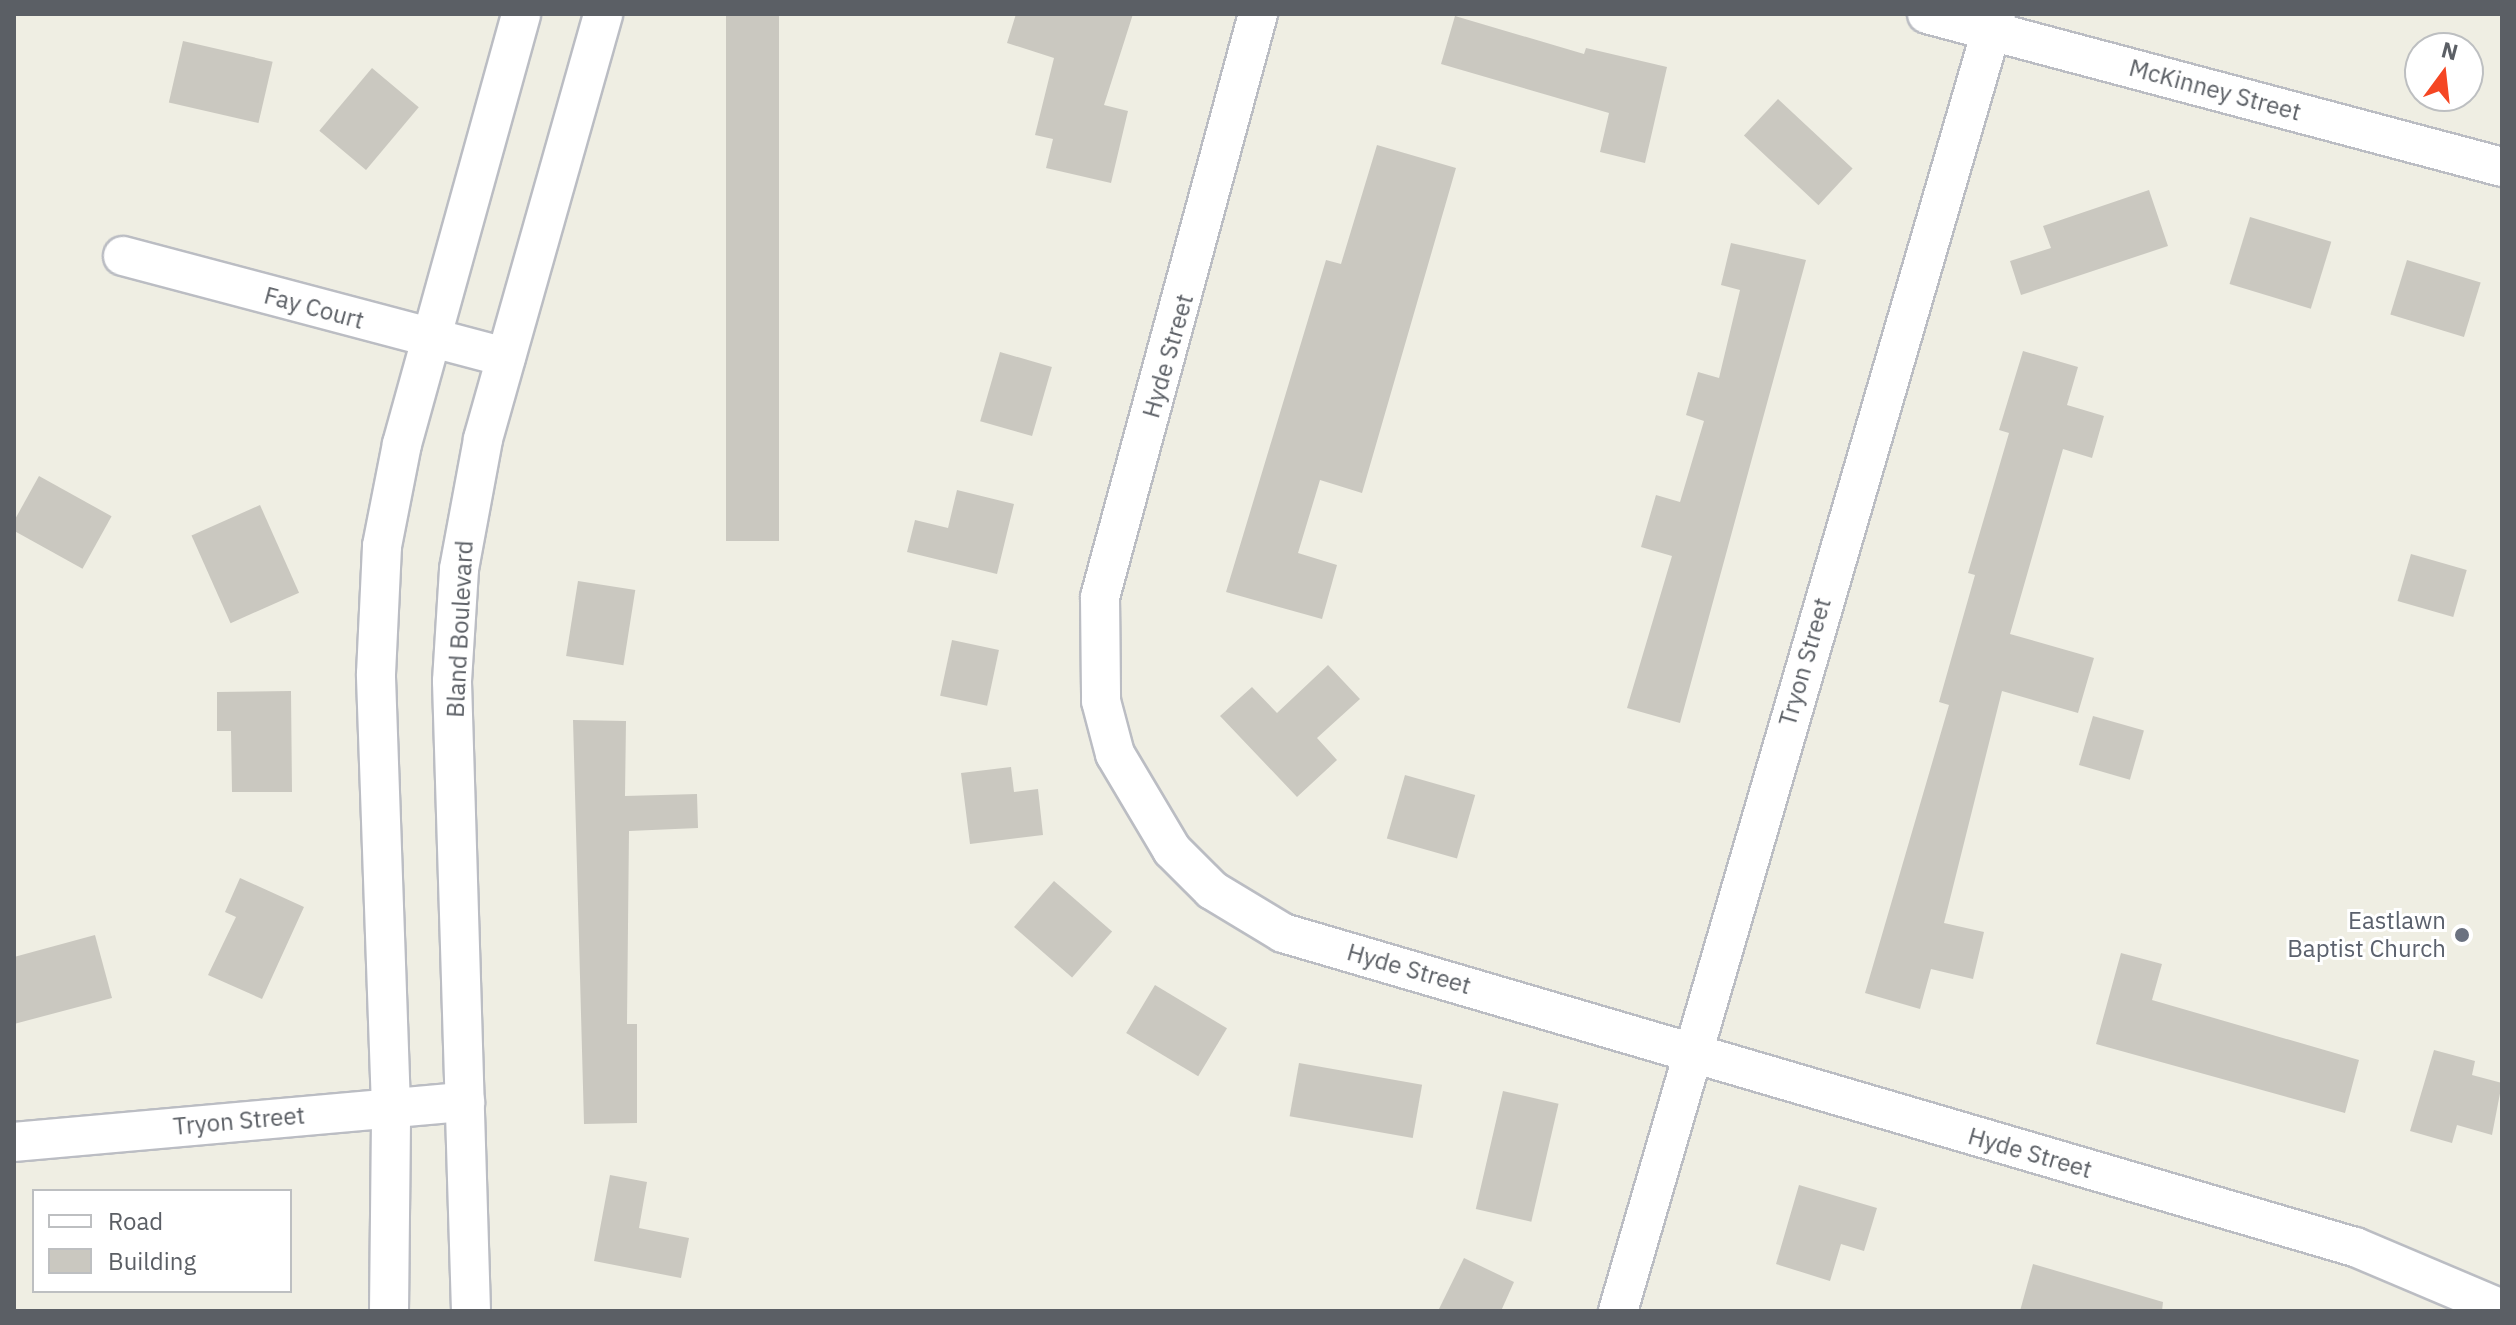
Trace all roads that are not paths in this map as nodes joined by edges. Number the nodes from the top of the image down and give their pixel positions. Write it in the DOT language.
graph roads {
  1 [pos="521,14"];
  2 [pos="603,14"];
  3 [pos="1258,14"];
  4 [pos="1927,14"];
  5 [pos="1994,22"];
  6 [pos="2502,167"];
  7 [pos="123,256"];
  8 [pos="434,341"];
  9 [pos="506,357"];
  10 [pos="1691,1057"];
  11 [pos="465,1102"];
  12 [pos="391,1107"];
  13 [pos="14,1142"];
  14 [pos="2502,1309"];
  15 [pos="389,1311"];
  16 [pos="471,1311"];
  17 [pos="1618,1311"];
  1 -- 8 [label="street"];
  2 -- 9 [label="street, Bland Boulevard"];
  3 -- 10 [label="street, Hyde Street"];
  4 -- 5 [label="street, McKinney Street"];
  5 -- 6 [label="street, McKinney Street"];
  5 -- 10 [label="street, Tryon Street"];
  7 -- 8 [label="street, Fay Court"];
  8 -- 9 [label="street, Fay Court"];
  8 -- 12 [label="street"];
  9 -- 11 [label="street, Bland Boulevard"];
  10 -- 14 [label="street, Hyde Street"];
  10 -- 17 [label="street, Tryon Street"];
  11 -- 12 [label="street, Tryon Street"];
  11 -- 16 [label="street, Bland Boulevard"];
  12 -- 13 [label="street, Tryon Street"];
  12 -- 15 [label="street"];
}
